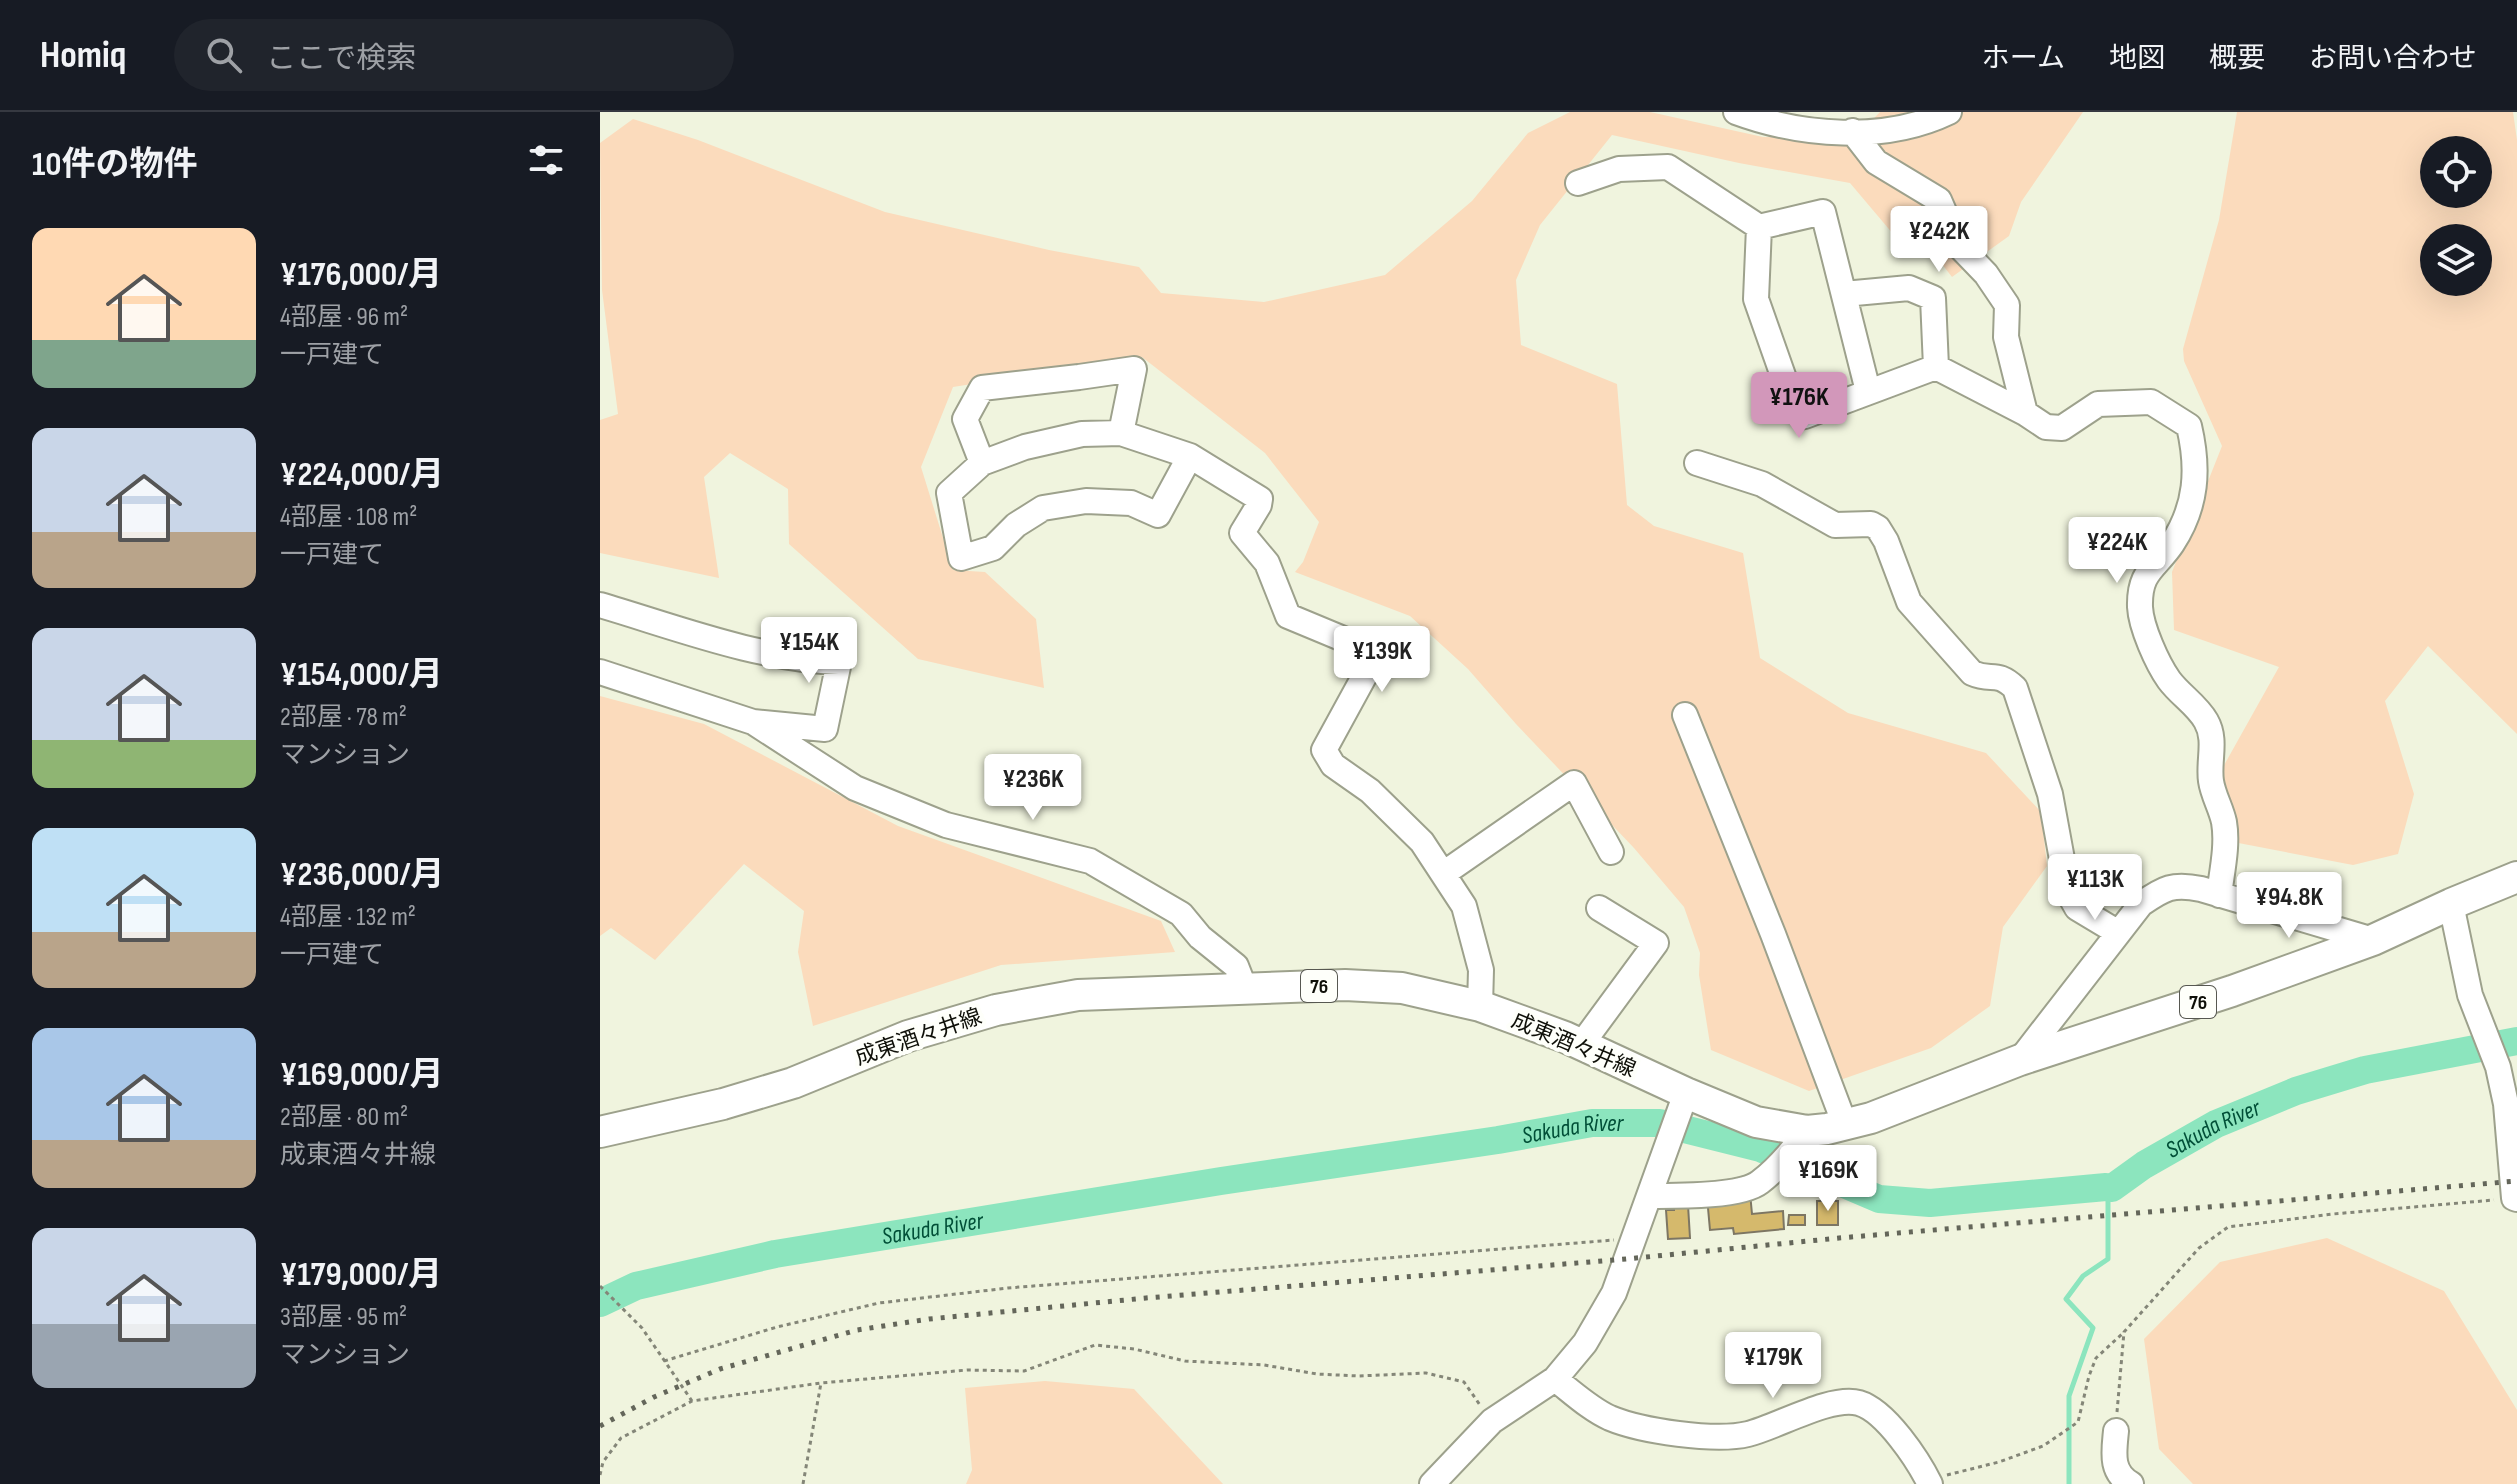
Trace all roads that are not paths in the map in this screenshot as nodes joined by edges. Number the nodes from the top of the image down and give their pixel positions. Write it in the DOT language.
graph roads {
  1 [pos="1736,112"];
  2 [pos="1949,112"];
  3 [pos="1852,131"];
  4 [pos="1578,183"];
  5 [pos="1759,227"];
  6 [pos="1844,294"];
  7 [pos="1936,367"];
  8 [pos="1868,391"];
  9 [pos="2025,413"];
  10 [pos="1121,433"];
  11 [pos="1190,456"];
  12 [pos="982,463"];
  13 [pos="1697,463"];
  14 [pos="600,605"];
  15 [pos="600,672"];
  16 [pos="1685,715"];
  17 [pos="753,722"];
  18 [pos="1611,852"];
  19 [pos="1443,874"];
  20 [pos="2517,877"];
  21 [pos="2219,895"];
  22 [pos="2451,904"];
  23 [pos="1599,908"];
  24 [pos="2117,932"];
  25 [pos="2373,940"];
  26 [pos="1245,989"];
  27 [pos="1480,1006"];
  28 [pos="1581,1045"];
  29 [pos="2020,1060"];
  30 [pos="1686,1093"];
  31 [pos="1845,1125"];
  32 [pos="1807,1131"];
  33 [pos="600,1132"];
  34 [pos="1650,1196"];
  35 [pos="2515,1198"];
  36 [pos="1555,1379"];
  37 [pos="2116,1431"];
  38 [pos="1929,1482"];
  39 [pos="1432,1484"];
  40 [pos="2131,1484"];
  1 -- 3 [label="street"];
  2 -- 3 [label="street"];
  3 -- 9 [label="street"];
  4 -- 5 [label="street"];
  5 -- 6 [label="street"];
  5 -- 8 [label="street"];
  6 -- 7 [label="street"];
  6 -- 8 [label="street"];
  7 -- 8 [label="street"];
  7 -- 9 [label="street"];
  9 -- 21 [label="street"];
  10 -- 11 [label="street"];
  10 -- 12 [label="street"];
  10 -- 12 [label="street"];
  11 -- 12 [label="street"];
  11 -- 19 [label="street"];
  13 -- 24 [label="street"];
  14 -- 17 [label="street"];
  15 -- 17 [label="street"];
  16 -- 31 [label="street"];
  17 -- 26 [label="street"];
  18 -- 19 [label="street"];
  19 -- 27 [label="street"];
  20 -- 22 [label="main road, 成東酒々井線 / 76"];
  21 -- 24 [label="street"];
  21 -- 25 [label="street"];
  22 -- 25 [label="main road, 成東酒々井線 / 76"];
  22 -- 35 [label="street"];
  23 -- 28 [label="street"];
  24 -- 29 [label="street"];
  25 -- 29 [label="main road, 成東酒々井線 / 76"];
  26 -- 27 [label="main road, 成東酒々井線 / 76"];
  26 -- 33 [label="main road, 成東酒々井線 / 76"];
  27 -- 28 [label="main road, 成東酒々井線 / 76"];
  28 -- 30 [label="main road, 成東酒々井線 / 76"];
  29 -- 31 [label="main road, 成東酒々井線 / 76"];
  30 -- 32 [label="main road, 成東酒々井線 / 76"];
  30 -- 34 [label="street"];
  31 -- 32 [label="main road, 成東酒々井線 / 76"];
  32 -- 34 [label="street"];
  34 -- 36 [label="street"];
  36 -- 38 [label="street"];
  36 -- 39 [label="street"];
  37 -- 40 [label="street"];
}
